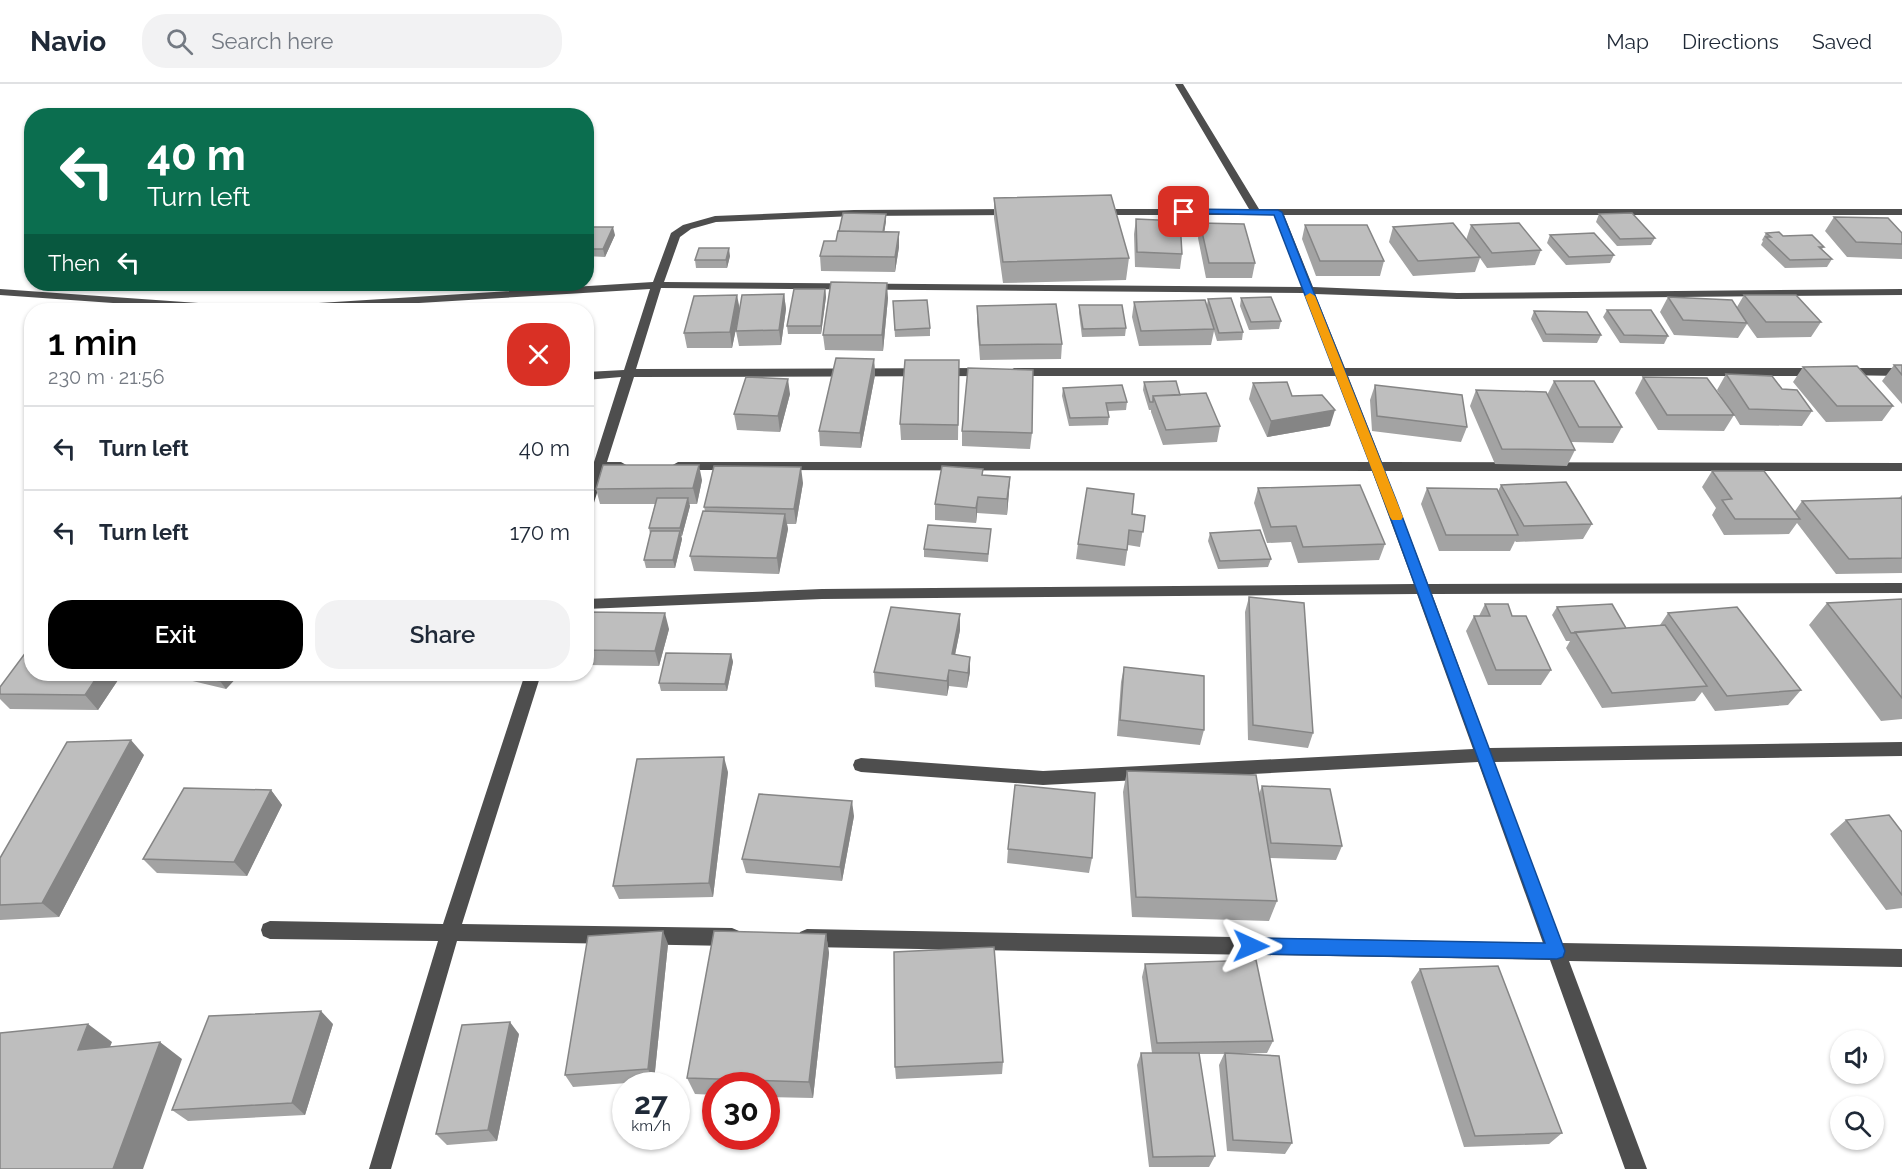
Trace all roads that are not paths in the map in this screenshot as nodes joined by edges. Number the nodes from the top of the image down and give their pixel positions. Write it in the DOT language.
graph roads {
  1 [pos="1179,84"];
  2 [pos="1185,84"];
  3 [pos="1255,211"];
  4 [pos="1031,212"];
  5 [pos="1078,212"];
  6 [pos="1278,212"];
  7 [pos="1902,212"];
  8 [pos="657,285"];
  9 [pos="594,290"];
  10 [pos="1308,290"];
  11 [pos="577,291"];
  12 [pos="0,292"];
  13 [pos="1902,292"];
  14 [pos="155,303"];
  15 [pos="417,303"];
  16 [pos="1340,372"];
  17 [pos="1902,372"];
  18 [pos="628,373"];
  19 [pos="594,375"];
  20 [pos="594,463"];
  21 [pos="594,466"];
  22 [pos="635,466"];
  23 [pos="659,466"];
  24 [pos="1902,467"];
  25 [pos="1378,468"];
  26 [pos="1902,588"];
  27 [pos="1423,589"];
  28 [pos="594,604"];
  29 [pos="531,681"];
  30 [pos="1902,749"];
  31 [pos="1484,755"];
  32 [pos="861,765"];
  33 [pos="270,930"];
  34 [pos="450,932"];
  35 [pos="748,937"];
  36 [pos="783,938"];
  37 [pos="1557,951"];
  38 [pos="1902,958"];
  39 [pos="381,1169"];
  40 [pos="1636,1169"];
  1 -- 2 [label="street"];
  1 -- 3 [label="street"];
  3 -- 5 [label="street"];
  3 -- 6 [label="street"];
  4 -- 8 [label="street"];
  6 -- 7 [label="street"];
  6 -- 10 [label="street"];
  8 -- 9 [label="street"];
  8 -- 10 [label="street"];
  8 -- 18 [label="street"];
  10 -- 13 [label="street"];
  10 -- 16 [label="street"];
  11 -- 15 [label="street"];
  12 -- 14 [label="street"];
  16 -- 17 [label="street"];
  16 -- 18 [label="street"];
  16 -- 25 [label="street"];
  18 -- 19 [label="street"];
  18 -- 20 [label="street"];
  21 -- 22 [label="street"];
  23 -- 25 [label="street"];
  24 -- 25 [label="street"];
  25 -- 27 [label="street"];
  26 -- 27 [label="street"];
  27 -- 28 [label="street"];
  27 -- 31 [label="street"];
  29 -- 34 [label="street"];
  30 -- 31 [label="street"];
  31 -- 32 [label="street"];
  31 -- 37 [label="street"];
  33 -- 34 [label="street"];
  34 -- 35 [label="street"];
  34 -- 39 [label="street"];
  36 -- 37 [label="street"];
  37 -- 38 [label="street"];
  37 -- 40 [label="street"];
}
